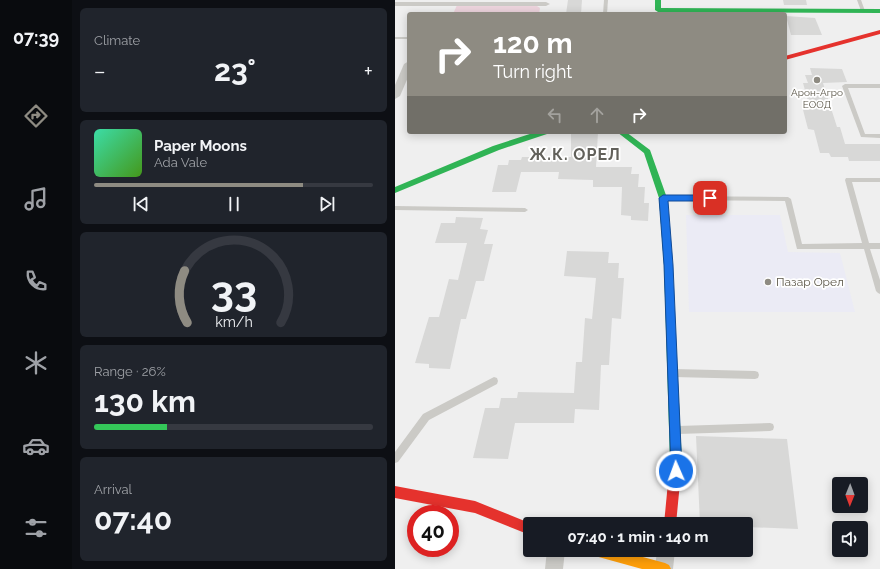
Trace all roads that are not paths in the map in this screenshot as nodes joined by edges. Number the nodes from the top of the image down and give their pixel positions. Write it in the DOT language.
graph roads {
  1 [pos="606,0"];
  2 [pos="658,0"];
  3 [pos="859,0"];
  4 [pos="547,2"];
  5 [pos="435,3"];
  6 [pos="395,4"];
  7 [pos="863,11"];
  8 [pos="880,11"];
  9 [pos="432,12"];
  10 [pos="544,12"];
  11 [pos="605,12"];
  12 [pos="880,32"];
  13 [pos="395,38"];
  14 [pos="407,38"];
  15 [pos="787,57"];
  16 [pos="407,70"];
  17 [pos="880,86"];
  18 [pos="395,96"];
  19 [pos="538,134"];
  20 [pos="624,134"];
  21 [pos="880,136"];
  22 [pos="880,180"];
  23 [pos="395,190"];
  24 [pos="663,198"];
  25 [pos="395,208"];
  26 [pos="525,210"];
  27 [pos="866,246"];
  28 [pos="880,246"];
  29 [pos="880,291"];
  30 [pos="672,373"];
  31 [pos="755,375"];
  32 [pos="494,380"];
  33 [pos="770,427"];
  34 [pos="675,430"];
  35 [pos="395,459"];
  36 [pos="395,492"];
  37 [pos="670,517"];
  38 [pos="523,526"];
  39 [pos="555,557"];
  40 [pos="620,557"];
  41 [pos="665,557"];
  42 [pos="554,569"];
  43 [pos="664,569"];
  1 -- 11 [label="lane"];
  2 -- 7 [label="street"];
  3 -- 7 [label="lane"];
  4 -- 5 [label="street"];
  4 -- 10 [label="street"];
  5 -- 6 [label="street"];
  5 -- 9 [label="street"];
  7 -- 8 [label="street"];
  12 -- 15 [label="street"];
  13 -- 14 [label="lane"];
  16 -- 18 [label="street"];
  17 -- 21 [label="lane"];
  19 -- 23 [label="street"];
  20 -- 24 [label="street"];
  22 -- 27 [label="lane"];
  24 -- 27 [label="lane"];
  24 -- 30 [label="street"];
  25 -- 26 [label="lane"];
  27 -- 28 [label="lane"];
  27 -- 29 [label="lane"];
  30 -- 31 [label="lane"];
  30 -- 34 [label="street"];
  32 -- 35 [label="lane"];
  33 -- 34 [label="lane"];
  34 -- 37 [label="street"];
  36 -- 38 [label="street"];
  39 -- 42 [label="street"];
  40 -- 43 [label="street"];
  41 -- 43 [label="street"];
}
